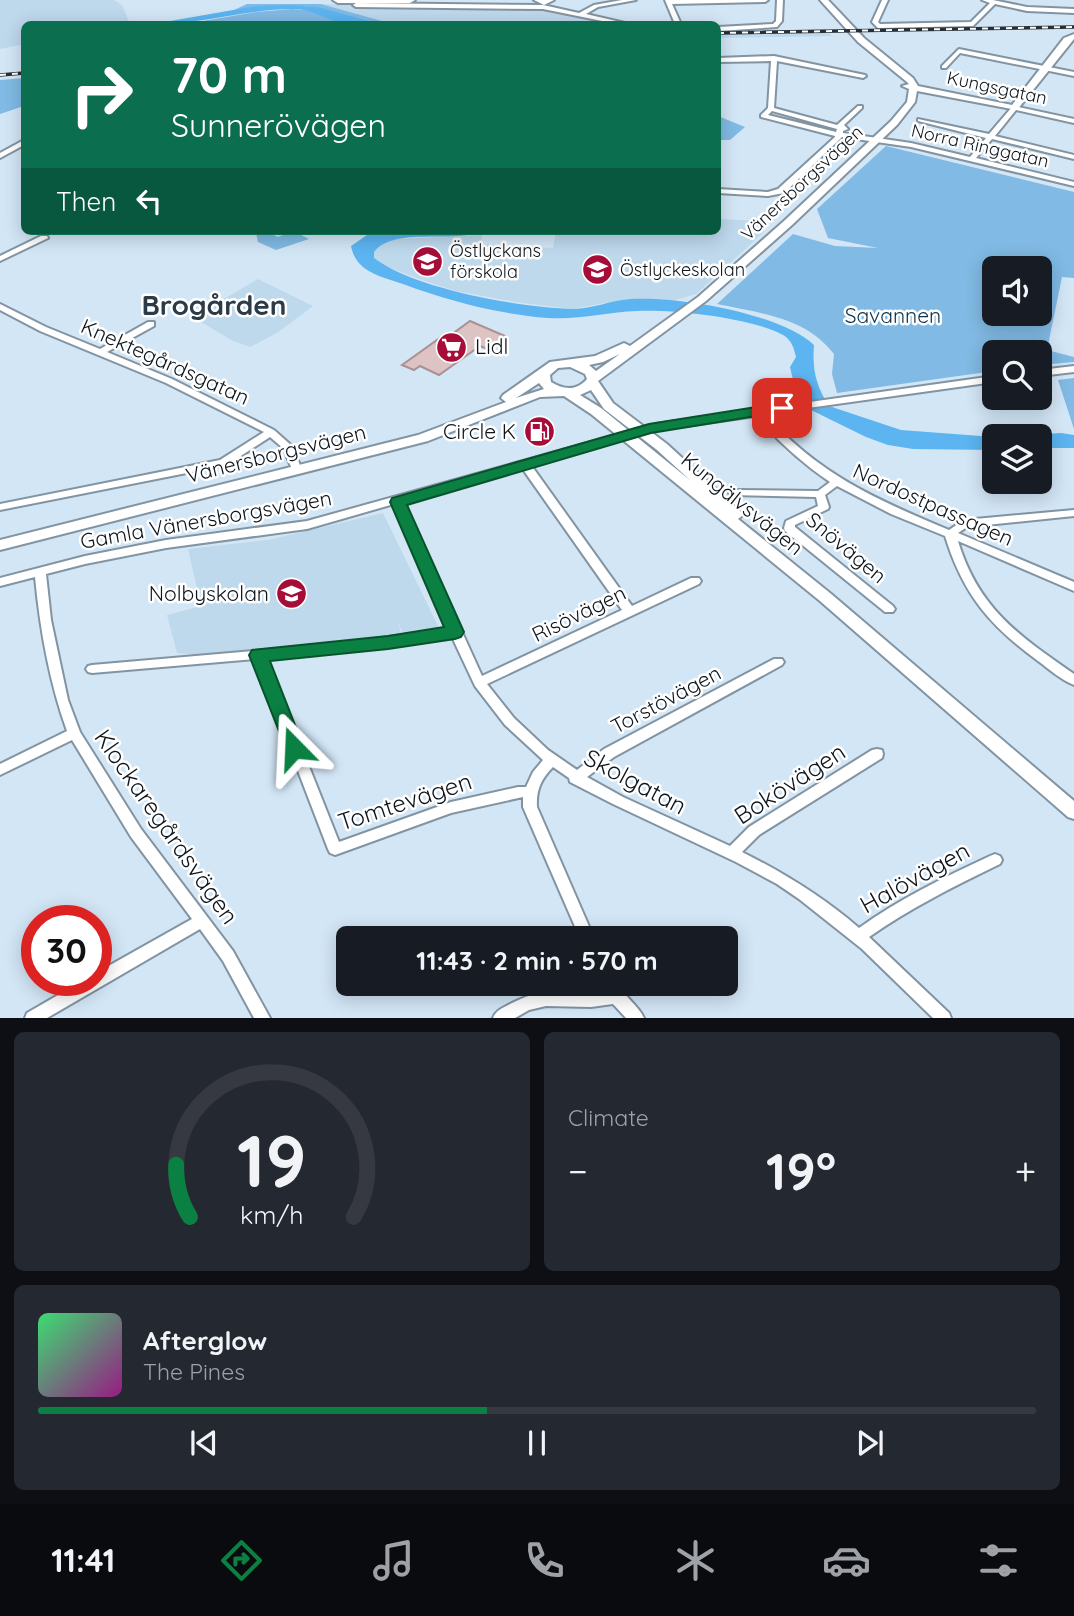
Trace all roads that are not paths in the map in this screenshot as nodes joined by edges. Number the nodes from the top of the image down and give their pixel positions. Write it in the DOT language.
graph roads {
  1 [pos="338,0"];
  2 [pos="410,0"];
  3 [pos="633,0"];
  4 [pos="765,0"];
  5 [pos="780,0"];
  6 [pos="814,0"];
  7 [pos="824,0"];
  8 [pos="885,0"];
  9 [pos="985,0"];
  10 [pos="1041,0"];
  11 [pos="669,1"];
  12 [pos="544,2"];
  13 [pos="994,2"];
  14 [pos="356,5"];
  15 [pos="1051,11"];
  16 [pos="1074,11"];
  17 [pos="580,15"];
  18 [pos="1057,18"];
  19 [pos="609,21"];
  20 [pos="677,21"];
  21 [pos="721,29"];
  22 [pos="1072,36"];
  23 [pos="774,58"];
  24 [pos="721,60"];
  25 [pos="944,67"];
  26 [pos="1046,68"];
  27 [pos="1074,74"];
  28 [pos="863,76"];
  29 [pos="913,90"];
  30 [pos="860,107"];
  31 [pos="1014,108"];
  32 [pos="920,120"];
  33 [pos="1074,121"];
  34 [pos="840,129"];
  35 [pos="990,137"];
  36 [pos="878,139"];
  37 [pos="21,144"];
  38 [pos="0,156"];
  39 [pos="1074,157"];
  40 [pos="972,159"];
  41 [pos="1070,181"];
  42 [pos="721,191"];
  43 [pos="44,238"];
  44 [pos="0,259"];
  45 [pos="0,307"];
  46 [pos="671,321"];
  47 [pos="151,324"];
  48 [pos="101,352"];
  49 [pos="574,364"];
  50 [pos="1074,369"];
  51 [pos="1052,372"];
  52 [pos="544,374"];
  53 [pos="593,380"];
  54 [pos="982,381"];
  55 [pos="562,392"];
  56 [pos="757,411"];
  57 [pos="641,431"];
  58 [pos="271,432"];
  59 [pos="624,436"];
  60 [pos="525,464"];
  61 [pos="296,466"];
  62 [pos="835,482"];
  63 [pos="734,494"];
  64 [pos="820,494"];
  65 [pos="398,502"];
  66 [pos="0,507"];
  67 [pos="1074,513"];
  68 [pos="950,534"];
  69 [pos="0,536"];
  70 [pos="0,544"];
  71 [pos="40,572"];
  72 [pos="695,580"];
  73 [pos="0,582"];
  74 [pos="1074,587"];
  75 [pos="825,597"];
  76 [pos="889,609"];
  77 [pos="629,611"];
  78 [pos="455,632"];
  79 [pos="258,655"];
  80 [pos="778,662"];
  81 [pos="92,669"];
  82 [pos="1074,680"];
  83 [pos="480,683"];
  84 [pos="74,733"];
  85 [pos="877,754"];
  86 [pos="552,760"];
  87 [pos="0,770"];
  88 [pos="575,778"];
  89 [pos="529,792"];
  90 [pos="1074,811"];
  91 [pos="731,854"];
  92 [pos="995,860"];
  93 [pos="201,921"];
  94 [pos="582,926"];
  95 [pos="858,937"];
  96 [pos="601,996"];
  97 [pos="618,996"];
  98 [pos="32,1017"];
  99 [pos="263,1017"];
  100 [pos="500,1017"];
  101 [pos="637,1017"];
  102 [pos="944,1017"];
  1 -- 2 [label="highway"];
  3 -- 17 [label="street"];
  4 -- 11 [label="street"];
  5 -- 21 [label="street"];
  6 -- 29 [label="main road"];
  7 -- 29 [label="main road"];
  8 -- 13 [label="street"];
  9 -- 13 [label="street"];
  10 -- 15 [label="street"];
  11 -- 20 [label="street"];
  12 -- 14 [label="street"];
  12 -- 17 [label="street"];
  13 -- 15 [label="street"];
  15 -- 16 [label="street"];
  15 -- 18 [label="street"];
  17 -- 19 [label="street"];
  22 -- 26 [label="main road"];
  23 -- 24 [label="street"];
  23 -- 28 [label="street"];
  23 -- 34 [label="street, Norra Ringgatan"];
  25 -- 26 [label="street"];
  26 -- 27 [label="street"];
  26 -- 31 [label="main road"];
  29 -- 31 [label="main road, Kungsgatan"];
  29 -- 36 [label="main road, Vänersborgsvägen"];
  30 -- 34 [label="street"];
  31 -- 33 [label="street, Kungsgatan"];
  31 -- 35 [label="street"];
  32 -- 35 [label="street"];
  34 -- 36 [label="street, Norra Ringgatan"];
  34 -- 42 [label="street"];
  35 -- 39 [label="street"];
  35 -- 40 [label="street"];
  36 -- 40 [label="street, Norra Ringgatan"];
  36 -- 46 [label="main road, Vänersborgsvägen"];
  37 -- 38 [label="street"];
  40 -- 41 [label="street, Norra Ringgatan"];
  43 -- 44 [label="street"];
  45 -- 48 [label="street, Knektegårdsgatan"];
  46 -- 49 [label="main road, Vänersborgsvägen"];
  46 -- 53 [label="main road, Vänersborgsvägen"];
  47 -- 48 [label="street"];
  48 -- 58 [label="street, Knektegårdsgatan"];
  49 -- 52 [label="main road, Vänersborgsvägen"];
  49 -- 53 [label="main road, Kungälvsvägen"];
  50 -- 51 [label="street"];
  52 -- 55 [label="main road, Kungälvsvägen"];
  52 -- 61 [label="main road, Vänersborgsvägen"];
  53 -- 55 [label="main road, Vänersborgsvägen"];
  53 -- 57 [label="main road, Kungälvsvägen"];
  54 -- 56 [label="street, Gamla Vänersborgsvägen"];
  55 -- 59 [label="main road, Kungälvsvägen"];
  55 -- 61 [label="main road, Vänersborgsvägen"];
  56 -- 57 [label="street, Gamla Vänersborgsvägen"];
  56 -- 62 [label="street, Nordostpassagen"];
  57 -- 59 [label="street, Gamla Vänersborgsvägen"];
  57 -- 75 [label="main road, Kungälvsvägen"];
  58 -- 61 [label="street, Knektegårdsgatan"];
  58 -- 66 [label="street"];
  59 -- 60 [label="street, Gamla Vänersborgsvägen"];
  59 -- 75 [label="main road, Kungälvsvägen"];
  60 -- 65 [label="street, Gamla Vänersborgsvägen"];
  60 -- 77 [label="street"];
  61 -- 69 [label="main road, Vänersborgsvägen"];
  61 -- 70 [label="main road, Vänersborgsvägen"];
  62 -- 64 [label="street, Snövägen"];
  62 -- 68 [label="street, Nordostpassagen"];
  63 -- 64 [label="street, Snövägen"];
  64 -- 76 [label="street, Snövägen"];
  65 -- 71 [label="street, Gamla Vänersborgsvägen"];
  65 -- 78 [label="street, Skolgatan"];
  67 -- 68 [label="street"];
  68 -- 74 [label="street, Nordostpassagen"];
  68 -- 82 [label="street"];
  71 -- 73 [label="street, Gamla Vänersborgsvägen"];
  71 -- 84 [label="street, Klockaregårdsvägen"];
  72 -- 77 [label="street, Risövägen"];
  75 -- 90 [label="main road, Kungälvsvägen"];
  77 -- 83 [label="street, Risövägen"];
  78 -- 79 [label="street"];
  78 -- 83 [label="street, Skolgatan"];
  79 -- 81 [label="street"];
  79 -- 89 [label="street, Tomtevägen"];
  80 -- 88 [label="street, Torstövägen"];
  83 -- 86 [label="street, Skolgatan"];
  84 -- 87 [label="street"];
  84 -- 93 [label="street, Klockaregårdsvägen"];
  85 -- 91 [label="street, Bokövägen"];
  86 -- 88 [label="street, Skolgatan"];
  86 -- 89 [label="street"];
  88 -- 91 [label="street, Skolgatan"];
  89 -- 94 [label="street"];
  91 -- 95 [label="street, Skolgatan"];
  92 -- 95 [label="street, Halövägen"];
  93 -- 98 [label="street"];
  93 -- 99 [label="street, Klockaregårdsvägen"];
  95 -- 102 [label="street, Skolgatan"];
  96 -- 100 [label="street"];
  97 -- 101 [label="street"];
}
